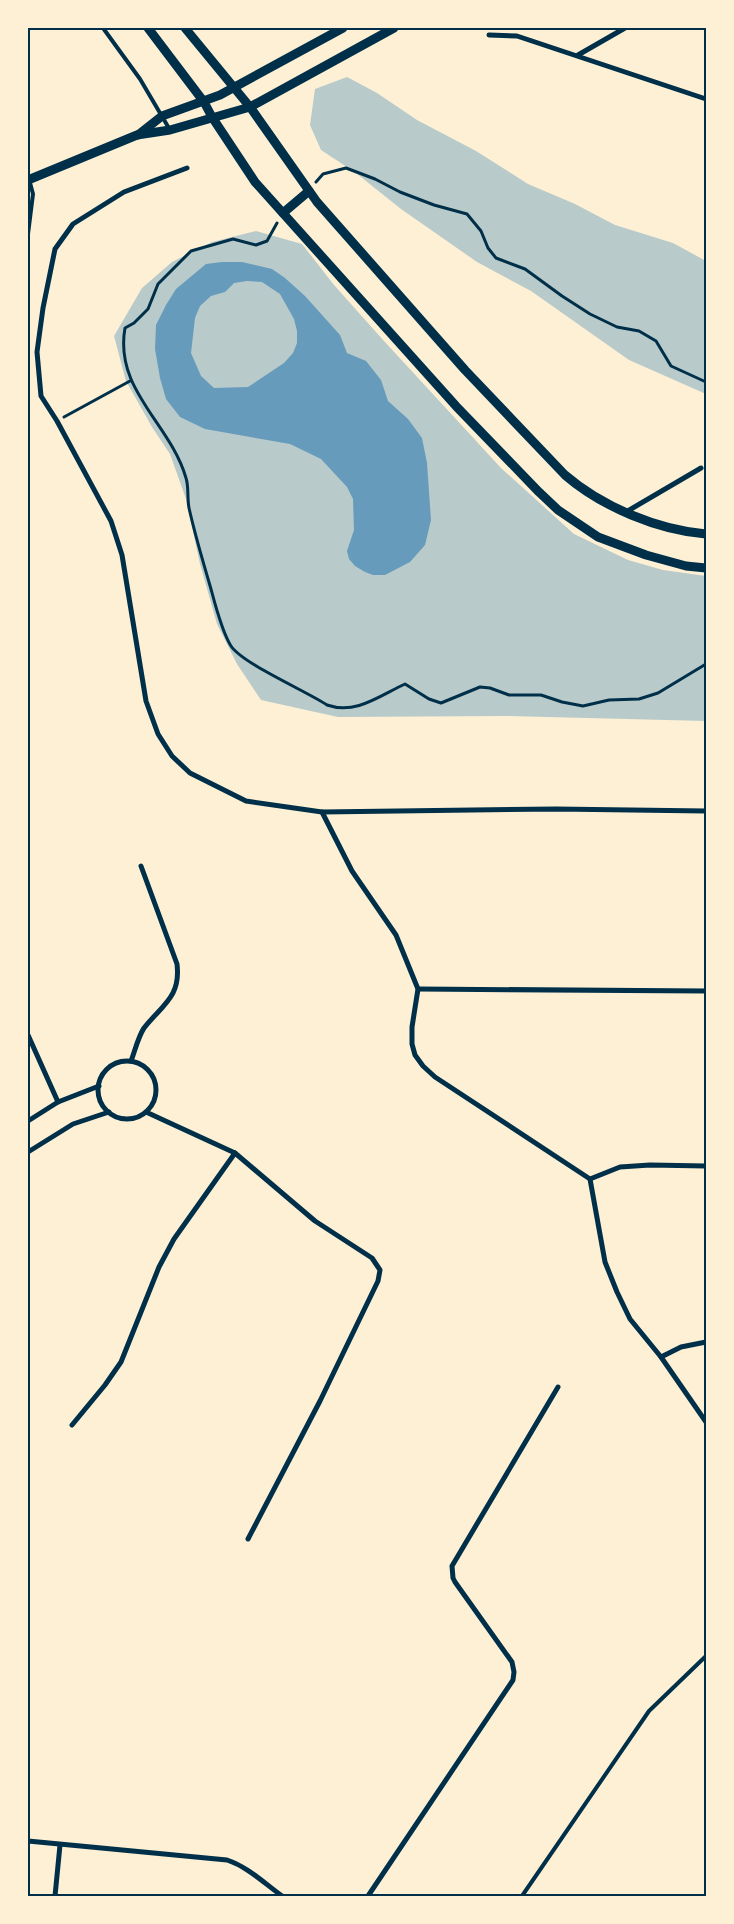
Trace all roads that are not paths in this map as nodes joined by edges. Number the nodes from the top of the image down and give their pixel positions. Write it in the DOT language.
graph roads {
  1 [pos="103,28"];
  2 [pos="148,28"];
  3 [pos="185,28"];
  4 [pos="343,28"];
  5 [pos="394,28"];
  6 [pos="625,28"];
  7 [pos="489,35"];
  8 [pos="578,55"];
  9 [pos="234,88"];
  10 [pos="706,99"];
  11 [pos="204,102"];
  12 [pos="250,107"];
  13 [pos="162,116"];
  14 [pos="212,117"];
  15 [pos="170,130"];
  16 [pos="137,135"];
  17 [pos="187,168"];
  18 [pos="28,180"];
  19 [pos="309,191"];
  20 [pos="283,213"];
  21 [pos="28,234"];
  22 [pos="701,468"];
  23 [pos="626,512"];
  24 [pos="706,534"];
  25 [pos="706,568"];
  26 [pos="706,811"];
  27 [pos="322,812"];
  28 [pos="141,866"];
  29 [pos="418,989"];
  30 [pos="706,991"];
  31 [pos="28,1035"];
  32 [pos="131,1061"];
  33 [pos="99,1086"];
  34 [pos="58,1102"];
  35 [pos="109,1112"];
  36 [pos="146,1112"];
  37 [pos="28,1121"];
  38 [pos="28,1152"];
  39 [pos="235,1152"];
  40 [pos="706,1166"];
  41 [pos="590,1179"];
  42 [pos="706,1342"];
  43 [pos="661,1357"];
  44 [pos="558,1387"];
  45 [pos="706,1422"];
  46 [pos="72,1425"];
  47 [pos="248,1539"];
  48 [pos="706,1656"];
  49 [pos="28,1841"];
  50 [pos="60,1845"];
  51 [pos="55,1896"];
  52 [pos="282,1896"];
  53 [pos="368,1896"];
  54 [pos="522,1896"];
  1 -- 13 [label="lane"];
  2 -- 11 [label="street"];
  3 -- 9 [label="street"];
  4 -- 9 [label="street"];
  5 -- 12 [label="street"];
  6 -- 8 [label="street"];
  7 -- 8 [label="street"];
  8 -- 10 [label="street"];
  9 -- 11 [label="street"];
  9 -- 12 [label="street"];
  11 -- 13 [label="street"];
  11 -- 14 [label="street"];
  12 -- 14 [label="street"];
  12 -- 19 [label="street"];
  13 -- 15 [label="lane"];
  13 -- 16 [label="street"];
  14 -- 15 [label="street"];
  14 -- 20 [label="street"];
  15 -- 16 [label="street"];
  16 -- 18 [label="street"];
  17 -- 27 [label="street"];
  18 -- 21 [label="lane"];
  19 -- 20 [label="street"];
  19 -- 23 [label="street"];
  20 -- 25 [label="street"];
  22 -- 23 [label="street"];
  23 -- 24 [label="street"];
  26 -- 27 [label="street"];
  27 -- 29 [label="street"];
  28 -- 32 [label="street"];
  29 -- 30 [label="street"];
  29 -- 41 [label="street"];
  31 -- 34 [label="street"];
  32 -- 33 [label="street"];
  32 -- 36 [label="street"];
  33 -- 34 [label="street"];
  33 -- 35 [label="street"];
  34 -- 37 [label="street"];
  35 -- 36 [label="street"];
  35 -- 38 [label="street"];
  36 -- 39 [label="street"];
  39 -- 46 [label="street"];
  39 -- 47 [label="street"];
  40 -- 41 [label="street"];
  41 -- 43 [label="street"];
  42 -- 43 [label="street"];
  43 -- 45 [label="street"];
  44 -- 53 [label="street"];
  48 -- 54 [label="lane"];
  49 -- 50 [label="street"];
  50 -- 51 [label="street"];
  50 -- 52 [label="street"];
}
